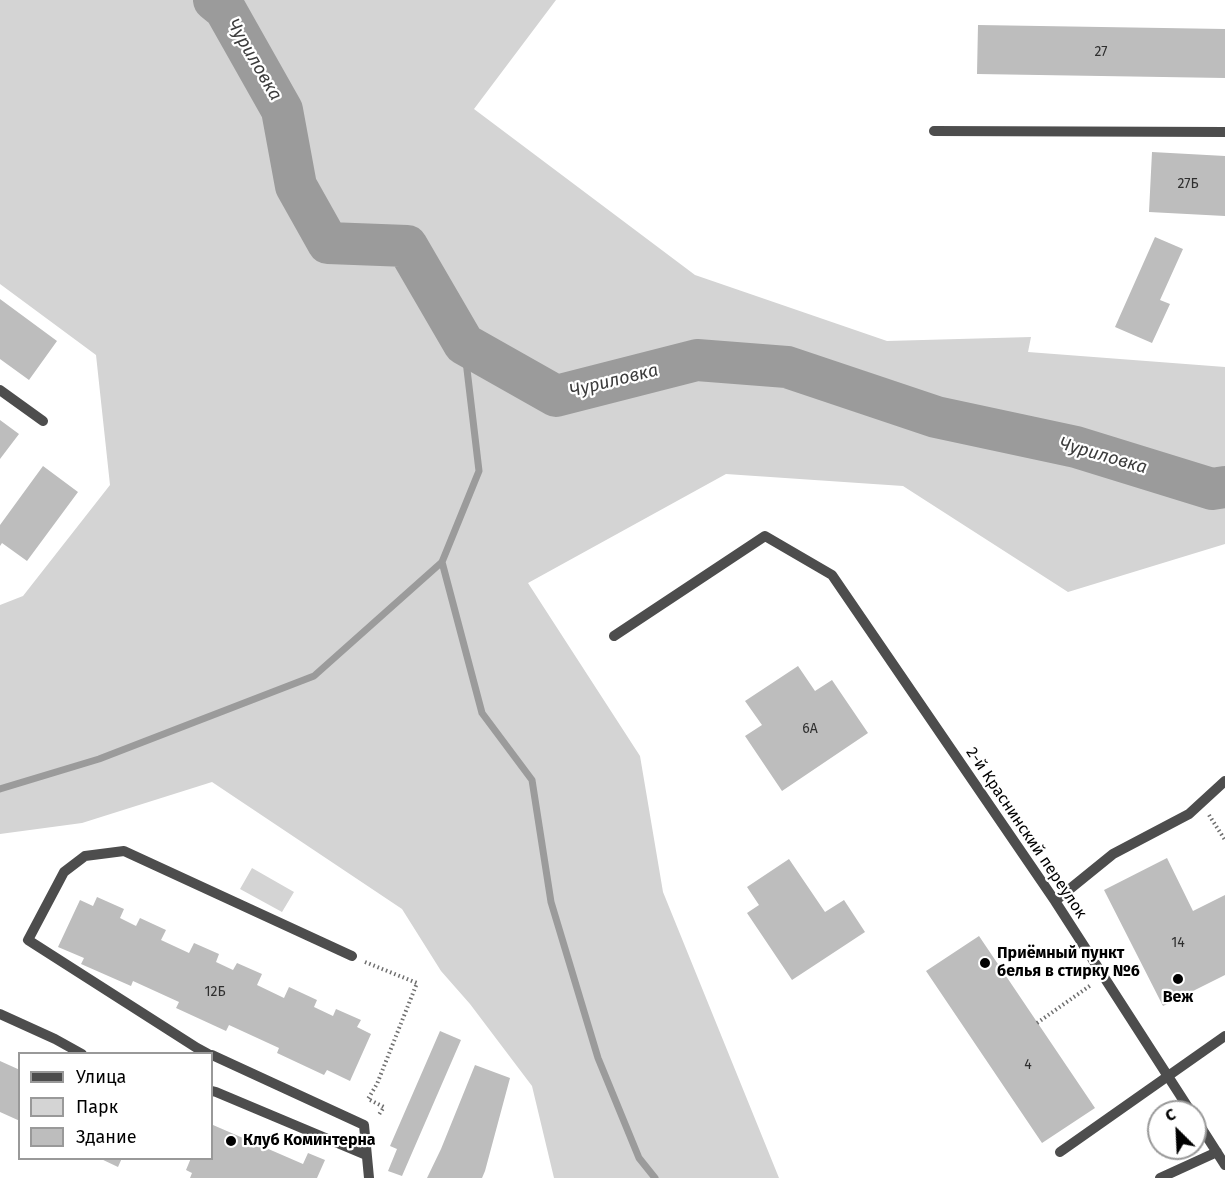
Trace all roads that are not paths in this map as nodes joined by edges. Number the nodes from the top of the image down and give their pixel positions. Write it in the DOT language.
graph roads {
  1 [pos="934,131"];
  2 [pos="1225,132"];
  3 [pos="0,390"];
  4 [pos="43,421"];
  5 [pos="614,636"];
  6 [pos="1225,781"];
  7 [pos="1055,901"];
  8 [pos="352,956"];
  9 [pos="0,1014"];
  10 [pos="1225,1036"];
  11 [pos="80,1052"];
  12 [pos="206,1052"];
  13 [pos="213,1055"];
  14 [pos="1168,1076"];
  15 [pos="213,1091"];
  16 [pos="1183,1100"];
  17 [pos="1207,1137"];
  18 [pos="1060,1152"];
  19 [pos="1216,1152"];
  20 [pos="366,1155"];
  21 [pos="1225,1165"];
  22 [pos="369,1178"];
  23 [pos="1160,1178"];
  1 -- 2 [label="street"];
  3 -- 4 [label="street"];
  5 -- 7 [label="street, 2-й Краснинский переулок"];
  6 -- 7 [label="street"];
  7 -- 14 [label="street, 2-й Краснинский переулок"];
  8 -- 12 [label="street"];
  9 -- 11 [label="street"];
  10 -- 14 [label="street"];
  13 -- 20 [label="street"];
  14 -- 16 [label="street, 2-й Краснинский переулок"];
  14 -- 18 [label="street"];
  15 -- 20 [label="street"];
  17 -- 19 [label="street"];
  19 -- 21 [label="street"];
  19 -- 23 [label="street"];
  20 -- 22 [label="street"];
}
